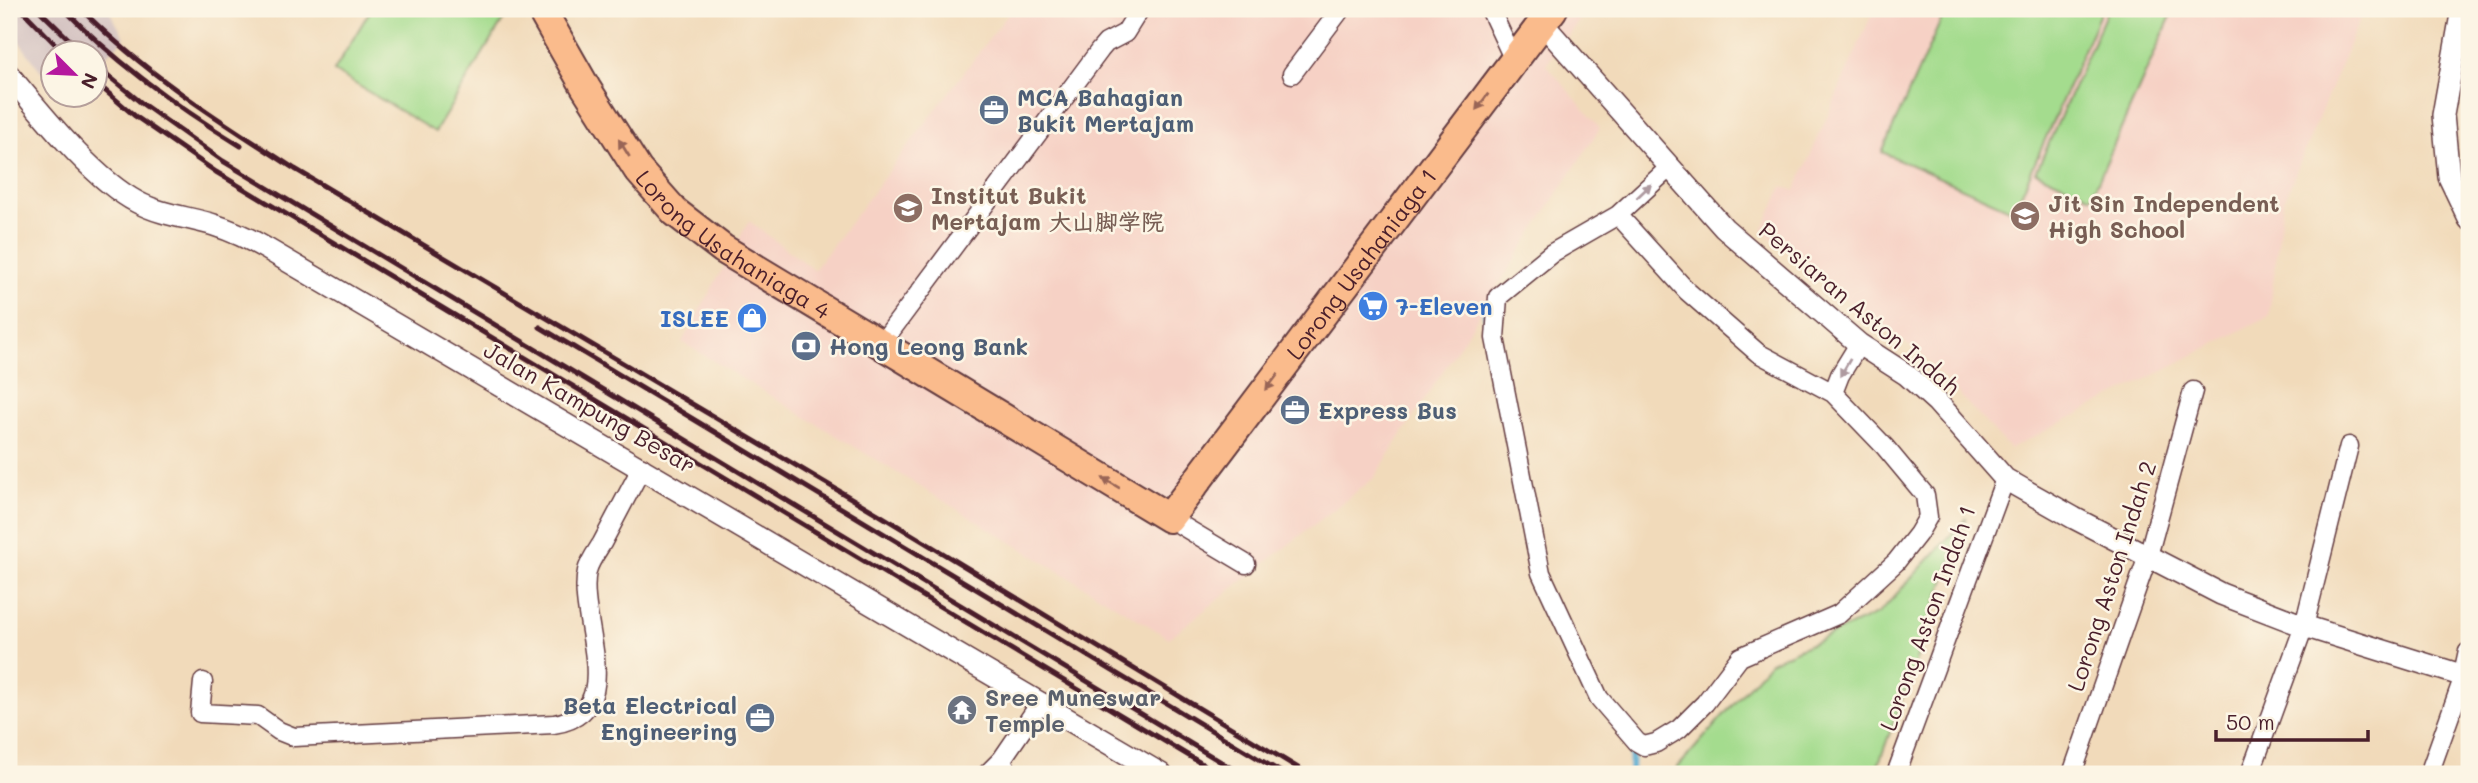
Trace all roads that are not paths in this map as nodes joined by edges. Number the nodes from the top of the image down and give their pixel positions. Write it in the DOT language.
graph roads {
  1 [pos="541,9"];
  2 [pos="1140,9"];
  3 [pos="1341,9"];
  4 [pos="1490,9"];
  5 [pos="2462,9"];
  6 [pos="1548,16"];
  7 [pos="1514,60"];
  8 [pos="1292,74"];
  9 [pos="9,75"];
  10 [pos="1670,167"];
  11 [pos="1618,215"];
  12 [pos="2469,219"];
  13 [pos="881,344"];
  14 [pos="1859,344"];
  15 [pos="2193,391"];
  16 [pos="1833,393"];
  17 [pos="2349,446"];
  18 [pos="642,467"];
  19 [pos="2005,480"];
  20 [pos="1169,518"];
  21 [pos="2148,556"];
  22 [pos="1246,564"];
  23 [pos="2304,626"];
  24 [pos="2469,653"];
  25 [pos="2464,676"];
  26 [pos="203,682"];
  27 [pos="1041,702"];
  28 [pos="1005,767"];
  29 [pos="987,774"];
  30 [pos="1161,774"];
  31 [pos="1896,774"];
  32 [pos="2073,774"];
  33 [pos="2250,774"];
  34 [pos="2430,774"];
  13 -- 1 [label="main road, Lorong Usahaniaga 4, one-way"];
  2 -- 13 [label="street"];
  3 -- 8 [label="street"];
  4 -- 7 [label="street"];
  5 -- 12 [label="street"];
  6 -- 7 [label="main road, Lorong Usahaniaga 1"];
  6 -- 10 [label="street, Persiaran Aston Indah"];
  7 -- 20 [label="main road, Lorong Usahaniaga 1, one-way"];
  9 -- 18 [label="street, Jalan Kampung Besar"];
  11 -- 10 [label="street, one-way"];
  10 -- 14 [label="street, Persiaran Aston Indah"];
  11 -- 16 [label="street"];
  11 -- 16 [label="street"];
  20 -- 13 [label="main road, Lorong Usahaniaga 4, one-way"];
  14 -- 16 [label="street, one-way"];
  14 -- 19 [label="street, Persiaran Aston Indah"];
  15 -- 21 [label="street, Lorong Aston Indah 2"];
  17 -- 23 [label="street"];
  18 -- 26 [label="street"];
  18 -- 27 [label="street, Jalan Kampung Besar"];
  19 -- 21 [label="street, Persiaran Aston Indah"];
  19 -- 31 [label="street, Lorong Aston Indah 1"];
  20 -- 22 [label="street, Lorong Usahaniaga 4"];
  21 -- 23 [label="street, Persiaran Aston Indah"];
  21 -- 32 [label="street, Lorong Aston Indah 2"];
  23 -- 25 [label="street, Persiaran Aston Indah"];
  23 -- 33 [label="street"];
  24 -- 25 [label="street"];
  25 -- 34 [label="street"];
  27 -- 28 [label="street"];
  27 -- 30 [label="street, Jalan Kampung Besar"];
  28 -- 29 [label="street"];
}
